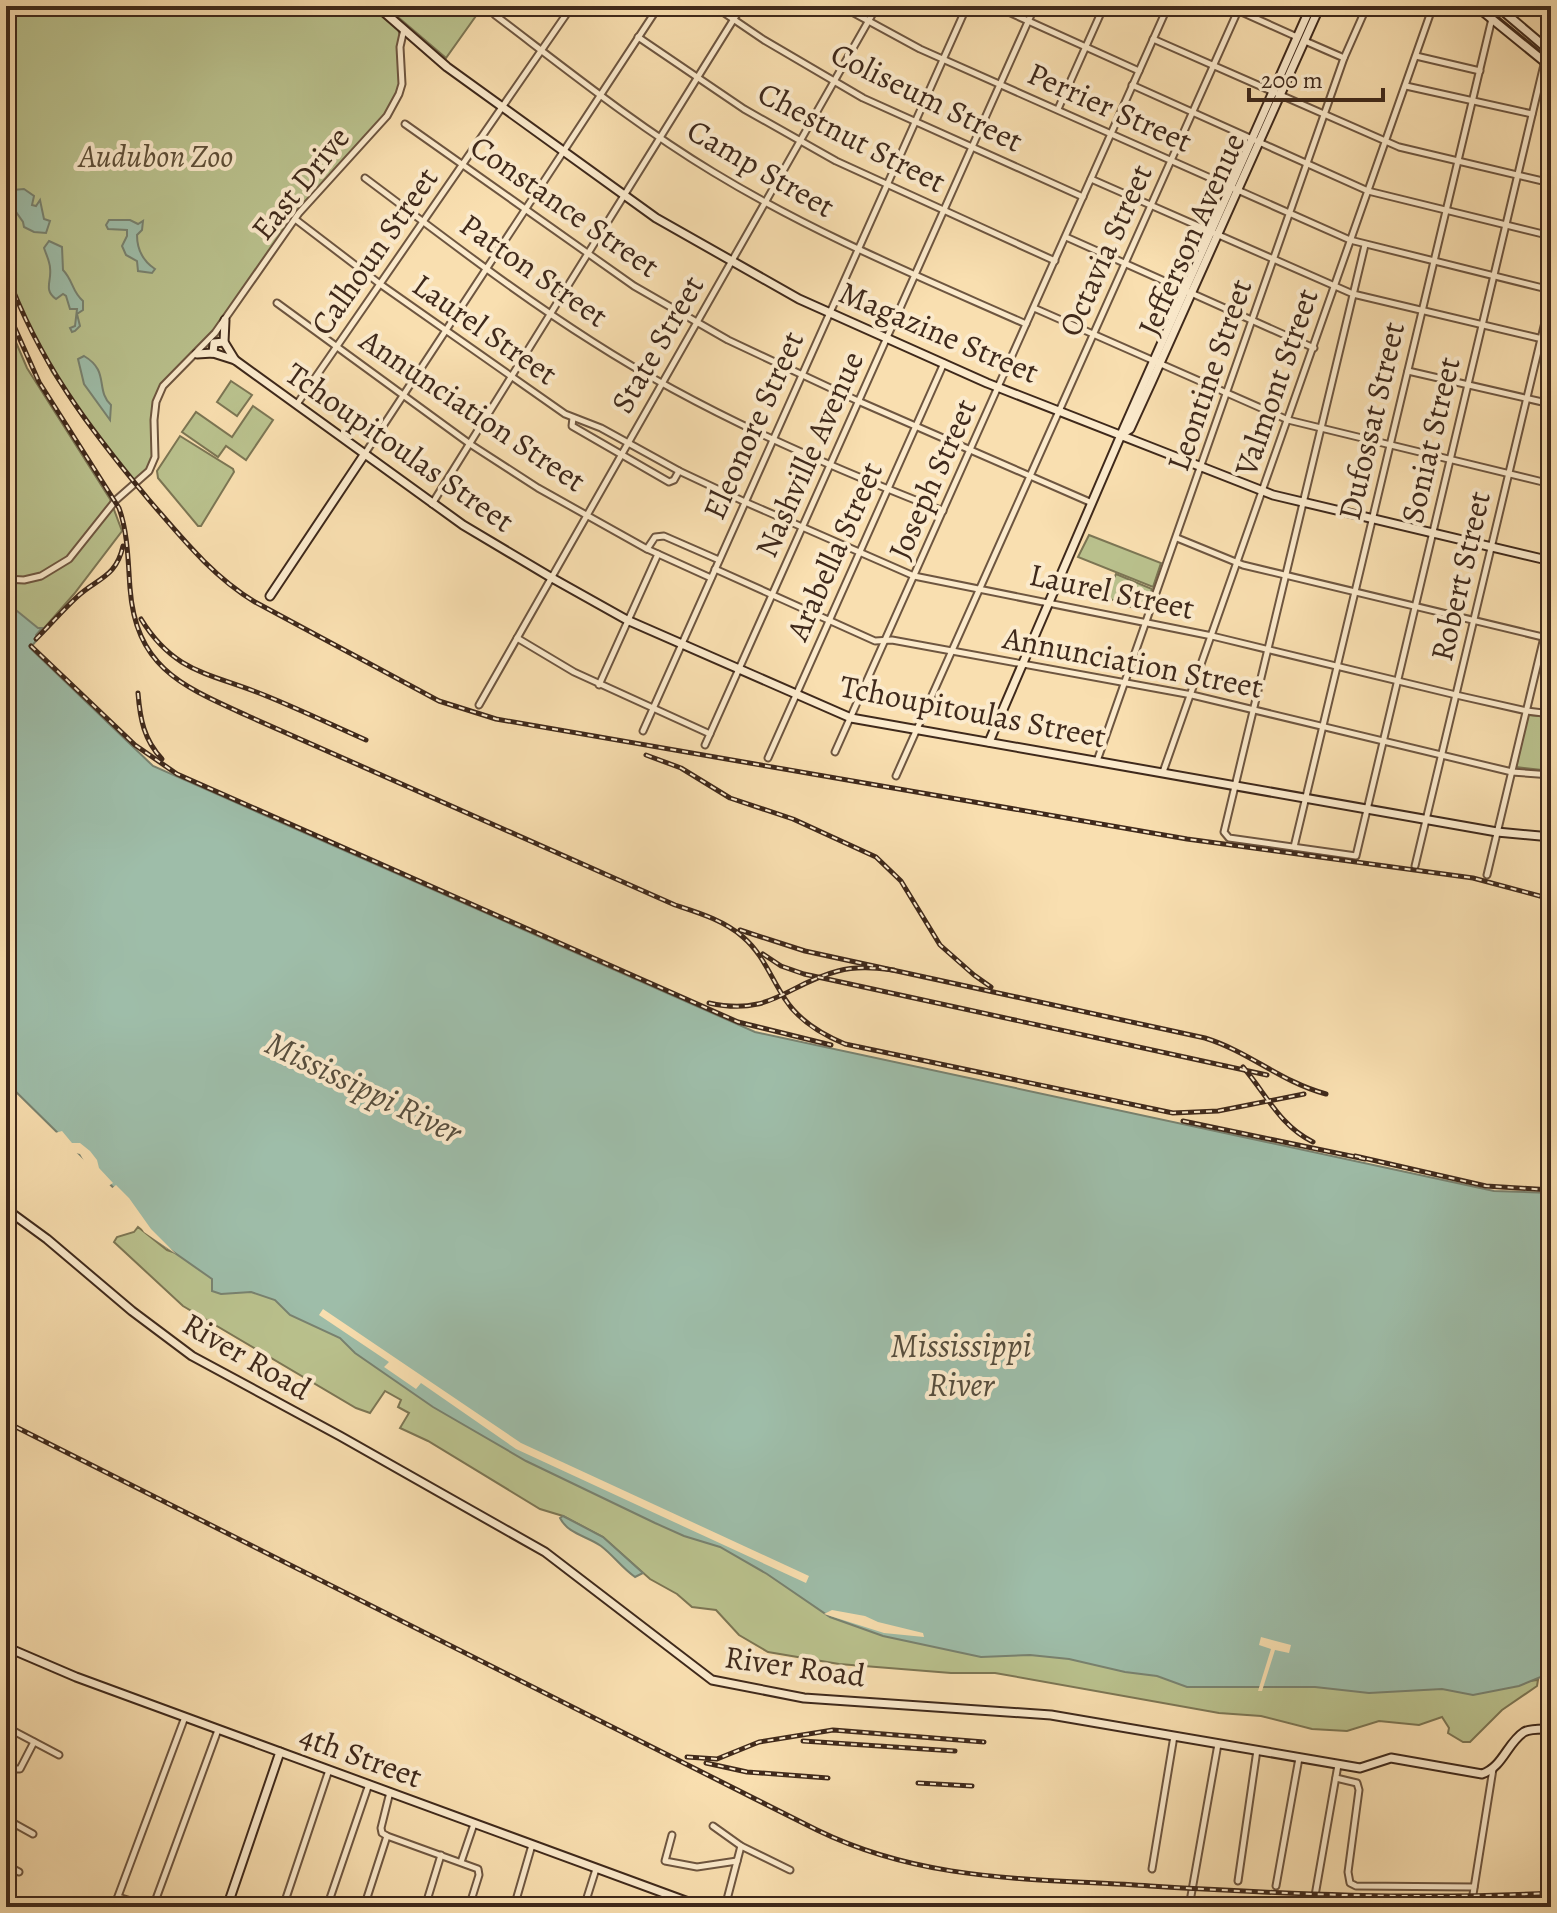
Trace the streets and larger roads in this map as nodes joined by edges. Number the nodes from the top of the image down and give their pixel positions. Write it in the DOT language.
graph roads {
  1 [pos="377,6"];
  2 [pos="572,6"];
  3 [pos="659,6"];
  4 [pos="714,6"];
  5 [pos="742,6"];
  6 [pos="841,6"];
  7 [pos="877,6"];
  8 [pos="967,6"];
  9 [pos="995,6"];
  10 [pos="1035,6"];
  11 [pos="1104,6"];
  12 [pos="1168,6"];
  13 [pos="1228,6"];
  14 [pos="1311,6"];
  15 [pos="1320,6"];
  16 [pos="1367,6"];
  17 [pos="1433,6"];
  18 [pos="1476,6"];
  19 [pos="1496,6"];
  20 [pos="1239,8"];
  21 [pos="495,15"];
  22 [pos="1492,19"];
  23 [pos="734,20"];
  24 [pos="1029,21"];
  25 [pos="868,22"];
  26 [pos="404,29"];
  27 [pos="1551,35"];
  28 [pos="638,37"];
  29 [pos="1153,39"];
  30 [pos="1301,39"];
  31 [pos="1086,47"];
  32 [pos="1549,50"];
  33 [pos="541,51"];
  34 [pos="1416,56"];
  35 [pos="1344,58"];
  36 [pos="942,59"];
  37 [pos="1548,64"];
  38 [pos="1214,66"];
  39 [pos="1139,71"];
  40 [pos="1480,71"];
  41 [pos="697,79"];
  42 [pos="833,81"];
  43 [pos="1000,85"];
  44 [pos="1132,85"];
  45 [pos="1406,86"];
  46 [pos="601,94"];
  47 [pos="1277,95"];
  48 [pos="1472,101"];
  49 [pos="502,107"];
  50 [pos="1058,109"];
  51 [pos="1193,113"];
  52 [pos="1532,114"];
  53 [pos="1324,115"];
  54 [pos="914,122"];
  55 [pos="405,124"];
  56 [pos="1111,134"];
  57 [pos="662,137"];
  58 [pos="799,141"];
  59 [pos="1256,141"];
  60 [pos="1386,142"];
  61 [pos="972,148"];
  62 [pos="563,151"];
  63 [pos="1171,160"];
  64 [pos="1458,161"];
  65 [pos="1307,163"];
  66 [pos="463,165"];
  67 [pos="1517,175"];
  68 [pos="365,178"];
  69 [pos="1091,179"];
  70 [pos="1551,183"];
  71 [pos="886,186"];
  72 [pos="1235,188"];
  73 [pos="1368,191"];
  74 [pos="625,196"];
  75 [pos="1083,197"];
  76 [pos="765,201"];
  77 [pos="1151,206"];
  78 [pos="525,208"];
  79 [pos="943,211"];
  80 [pos="1446,211"];
  81 [pos="1290,212"];
  82 [pos="295,219"];
  83 [pos="424,221"];
  84 [pos="1505,225"];
  85 [pos="1214,234"];
  86 [pos="1551,236"];
  87 [pos="1066,237"];
  88 [pos="1350,240"];
  89 [pos="1365,245"];
  90 [pos="858,249"];
  91 [pos="588,255"];
  92 [pos="1055,261"];
  93 [pos="1274,261"];
  94 [pos="731,262"];
  95 [pos="1434,262"];
  96 [pos="1125,263"];
  97 [pos="486,268"];
  98 [pos="915,274"];
  99 [pos="1493,276"];
  100 [pos="380,284"];
  101 [pos="1334,288"];
  102 [pos="1188,290"];
  103 [pos="1551,290"];
  104 [pos="1353,294"];
  105 [pos="1551,297"];
  106 [pos="277,303"];
  107 [pos="1034,308"];
  108 [pos="1422,311"];
  109 [pos="830,312"];
  110 [pos="550,313"];
  111 [pos="1253,319"];
  112 [pos="225,320"];
  113 [pos="697,322"];
  114 [pos="1026,324"];
  115 [pos="1482,325"];
  116 [pos="445,331"];
  117 [pos="1094,334"];
  118 [pos="887,338"];
  119 [pos="1541,339"];
  120 [pos="1551,341"];
  121 [pos="224,342"];
  122 [pos="337,347"];
  123 [pos="1314,348"];
  124 [pos="213,353"];
  125 [pos="197,354"];
  126 [pos="235,360"];
  127 [pos="1157,361"];
  128 [pos="944,363"];
  129 [pos="1408,371"];
  130 [pos="802,375"];
  131 [pos="510,377"];
  132 [pos="663,382"];
  133 [pos="1468,385"];
  134 [pos="999,387"];
  135 [pos="1227,393"];
  136 [pos="404,395"];
  137 [pos="1527,398"];
  138 [pos="858,401"];
  139 [pos="297,404"];
  140 [pos="1551,404"];
  141 [pos="1060,410"];
  142 [pos="573,418"];
  143 [pos="1288,420"];
  144 [pos="916,426"];
  145 [pos="1321,430"];
  146 [pos="1122,434"];
  147 [pos="773,439"];
  148 [pos="628,443"];
  149 [pos="470,444"];
  150 [pos="1390,447"];
  151 [pos="970,451"];
  152 [pos="364,455"];
  153 [pos="621,455"];
  154 [pos="1450,461"];
  155 [pos="830,465"];
  156 [pos="1202,466"];
  157 [pos="679,471"];
  158 [pos="1509,475"];
  159 [pos="1030,477"];
  160 [pos="1551,484"];
  161 [pos="889,490"];
  162 [pos="1264,491"];
  163 [pos="745,502"];
  164 [pos="1303,502"];
  165 [pos="1092,503"];
  166 [pos="432,504"];
  167 [pos="943,511"];
  168 [pos="587,515"];
  169 [pos="1372,519"];
  170 [pos="802,527"];
  171 [pos="1433,533"];
  172 [pos="1177,538"];
  173 [pos="1492,547"];
  174 [pos="647,549"];
  175 [pos="859,553"];
  176 [pos="658,554"];
  177 [pos="719,560"];
  178 [pos="1551,561"];
  179 [pos="1238,564"];
  180 [pos="715,569"];
  181 [pos="914,576"];
  182 [pos="1286,576"];
  183 [pos="552,578"];
  184 [pos="711,578"];
  185 [pos="6,579"];
  186 [pos="980,589"];
  187 [pos="1354,593"];
  188 [pos="772,595"];
  189 [pos="270,596"];
  190 [pos="1050,602"];
  191 [pos="1415,607"];
  192 [pos="1551,608"];
  193 [pos="627,620"];
  194 [pos="1474,621"];
  195 [pos="829,622"];
  196 [pos="1146,622"];
  197 [pos="1212,636"];
  198 [pos="517,638"];
  199 [pos="1548,638"];
  200 [pos="886,640"];
  201 [pos="682,644"];
  202 [pos="1268,649"];
  203 [pos="952,651"];
  204 [pos="1022,663"];
  205 [pos="1337,666"];
  206 [pos="739,669"];
  207 [pos="1398,681"];
  208 [pos="1126,682"];
  209 [pos="599,685"];
  210 [pos="797,695"];
  211 [pos="1192,695"];
  212 [pos="1456,695"];
  213 [pos="479,705"];
  214 [pos="653,708"];
  215 [pos="1254,710"];
  216 [pos="1527,711"];
  217 [pos="1551,714"];
  218 [pos="851,718"];
  219 [pos="1323,727"];
  220 [pos="918,729"];
  221 [pos="643,731"];
  222 [pos="710,734"];
  223 [pos="1383,741"];
  224 [pos="989,742"];
  225 [pos="705,745"];
  226 [pos="835,752"];
  227 [pos="1442,754"];
  228 [pos="768,758"];
  229 [pos="1097,761"];
  230 [pos="1163,772"];
  231 [pos="1512,772"];
  232 [pos="1551,775"];
  233 [pos="896,776"];
  234 [pos="1235,785"];
  235 [pos="1305,798"];
  236 [pos="1366,809"];
  237 [pos="1426,819"];
  238 [pos="1497,832"];
  239 [pos="1551,837"];
  240 [pos="1294,847"];
  241 [pos="1415,866"];
  242 [pos="1487,875"];
  243 [pos="6,1209"];
  244 [pos="6,1648"];
  245 [pos="185,1717"];
  246 [pos="6,1727"];
  247 [pos="1551,1729"];
  248 [pos="218,1730"];
  249 [pos="1174,1736"];
  250 [pos="34,1742"];
  251 [pos="1218,1744"];
  252 [pos="1257,1750"];
  253 [pos="280,1752"];
  254 [pos="59,1755"];
  255 [pos="1299,1758"];
  256 [pos="1338,1765"];
  257 [pos="15,1769"];
  258 [pos="1493,1769"];
  259 [pos="329,1770"];
  260 [pos="1336,1778"];
  261 [pos="369,1784"];
  262 [pos="390,1792"];
  263 [pos="6,1819"];
  264 [pos="474,1824"];
  265 [pos="713,1826"];
  266 [pos="33,1834"];
  267 [pos="672,1835"];
  268 [pos="387,1836"];
  269 [pos="532,1845"];
  270 [pos="741,1846"];
  271 [pos="441,1855"];
  272 [pos="737,1861"];
  273 [pos="461,1862"];
  274 [pos="6,1865"];
  275 [pos="596,1869"];
  276 [pos="1152,1869"];
  277 [pos="790,1870"];
  278 [pos="19,1872"];
  279 [pos="1238,1881"];
  280 [pos="1276,1886"];
  281 [pos="1474,1887"];
  282 [pos="118,1897"];
  283 [pos="138,1905"];
  284 [pos="114,1907"];
  285 [pos="152,1907"];
  286 [pos="227,1907"];
  287 [pos="283,1907"];
  288 [pos="327,1907"];
  289 [pos="364,1907"];
  290 [pos="425,1907"];
  291 [pos="469,1907"];
  292 [pos="514,1907"];
  293 [pos="584,1907"];
  294 [pos="702,1907"];
  295 [pos="725,1907"];
  296 [pos="1189,1907"];
  297 [pos="1313,1907"];
  298 [pos="1471,1907"];
  1 -- 26 [label="street, Magazine Street"];
  2 -- 33 [label="street, Calhoun Street"];
  3 -- 28 [label="street"];
  4 -- 23 [label="street, Coliseum Street"];
  5 -- 23 [label="street"];
  6 -- 25 [label="street, Perrier Street"];
  7 -- 25 [label="street, State Street"];
  8 -- 36 [label="street, Eleonore Street"];
  9 -- 24 [label="street"];
  10 -- 24 [label="street, Nashville Avenue"];
  11 -- 31 [label="street"];
  12 -- 29 [label="street, Joseph Street"];
  13 -- 20 [label="street"];
  14 -- 30 [label="street, Jefferson Avenue"];
  15 -- 30 [label="street, Jefferson Avenue"];
  16 -- 35 [label="street, Leontine Street"];
  17 -- 34 [label="street, Valmont Street"];
  18 -- 22 [label="street"];
  19 -- 22 [label="street, Dufossat Street"];
  19 -- 32 [label="street"];
  20 -- 30 [label="street"];
  20 -- 38 [label="street, Octavia Street"];
  21 -- 33 [label="street, Camp Street"];
  22 -- 37 [label="street"];
  22 -- 40 [label="street, Dufossat Street"];
  23 -- 41 [label="street"];
  23 -- 42 [label="street, Coliseum Street"];
  24 -- 31 [label="street"];
  24 -- 43 [label="street, Nashville Avenue"];
  25 -- 36 [label="street, Perrier Street"];
  25 -- 42 [label="street, State Street"];
  26 -- 49 [label="street, Magazine Street"];
  26 -- 82 [label="street, East Drive"];
  27 -- 32 [label="street, Soniat Street"];
  28 -- 41 [label="street, Chestnut Street"];
  28 -- 46 [label="street"];
  29 -- 38 [label="street"];
  29 -- 39 [label="street, Joseph Street"];
  30 -- 35 [label="street"];
  30 -- 47 [label="street, Jefferson Avenue"];
  31 -- 39 [label="street"];
  31 -- 50 [label="street"];
  32 -- 37 [label="street, Soniat Street"];
  33 -- 46 [label="street, Camp Street"];
  33 -- 49 [label="street, Calhoun Street"];
  34 -- 40 [label="street"];
  34 -- 45 [label="street, Valmont Street"];
  35 -- 53 [label="street, Leontine Street"];
  36 -- 43 [label="street, Perrier Street"];
  36 -- 54 [label="street, Eleonore Street"];
  37 -- 52 [label="street, Soniat Street"];
  38 -- 47 [label="street"];
  38 -- 51 [label="street, Octavia Street"];
  39 -- 44 [label="street, Joseph Street"];
  40 -- 48 [label="street, Dufossat Street"];
  41 -- 57 [label="street"];
  41 -- 58 [label="street, Chestnut Street"];
  42 -- 54 [label="street, Coliseum Street"];
  42 -- 58 [label="street, State Street"];
  43 -- 50 [label="street, Perrier Street"];
  43 -- 61 [label="street, Nashville Avenue"];
  44 -- 51 [label="street"];
  44 -- 56 [label="street, Joseph Street"];
  45 -- 48 [label="street"];
  45 -- 60 [label="street, Valmont Street"];
  46 -- 57 [label="street, Camp Street"];
  46 -- 62 [label="street"];
  47 -- 53 [label="street"];
  47 -- 59 [label="street, Jefferson Avenue"];
  48 -- 52 [label="street"];
  48 -- 64 [label="street, Dufossat Street"];
  49 -- 62 [label="street, Magazine Street"];
  49 -- 66 [label="street, Calhoun Street"];
  50 -- 56 [label="street, Perrier Street"];
  51 -- 59 [label="street"];
  51 -- 63 [label="street, Octavia Street"];
  52 -- 67 [label="street, Soniat Street"];
  53 -- 60 [label="street"];
  53 -- 65 [label="street, Leontine Street"];
  54 -- 61 [label="street, Coliseum Street"];
  54 -- 71 [label="street, Eleonore Street"];
  55 -- 66 [label="street, Constance Street"];
  56 -- 63 [label="street, Perrier Street"];
  56 -- 69 [label="street, Joseph Street"];
  57 -- 74 [label="street"];
  57 -- 76 [label="street, Camp Street"];
  58 -- 71 [label="street, Chestnut Street"];
  58 -- 76 [label="street, State Street"];
  59 -- 65 [label="street"];
  59 -- 72 [label="street, Jefferson Avenue"];
  60 -- 64 [label="street"];
  60 -- 73 [label="street, Valmont Street"];
  61 -- 75 [label="street, Coliseum Street"];
  61 -- 79 [label="street, Nashville Avenue"];
  62 -- 74 [label="street, Magazine Street"];
  62 -- 78 [label="street"];
  63 -- 72 [label="street, Perrier Street"];
  63 -- 77 [label="street, Octavia Street"];
  64 -- 67 [label="street"];
  64 -- 80 [label="street, Dufossat Street"];
  65 -- 73 [label="street"];
  65 -- 81 [label="street, Leontine Street"];
  66 -- 78 [label="street, Constance Street"];
  66 -- 83 [label="street, Calhoun Street"];
  67 -- 70 [label="street"];
  67 -- 84 [label="street, Soniat Street"];
  68 -- 83 [label="street, Patton Street"];
  69 -- 75 [label="street, Joseph Street"];
  69 -- 77 [label="street"];
  71 -- 79 [label="street, Chestnut Street"];
  71 -- 90 [label="street, Eleonore Street"];
  72 -- 81 [label="street, Perrier Street"];
  72 -- 85 [label="street, Jefferson Avenue"];
  73 -- 80 [label="street"];
  73 -- 88 [label="street, Valmont Street"];
  74 -- 91 [label="street"];
  74 -- 94 [label="street, Magazine Street"];
  75 -- 87 [label="street, Joseph Street"];
  76 -- 90 [label="street, Camp Street"];
  76 -- 94 [label="street, State Street"];
  77 -- 85 [label="street"];
  77 -- 96 [label="street, Octavia Street"];
  78 -- 91 [label="street, Constance Street"];
  78 -- 97 [label="street"];
  79 -- 92 [label="street, Chestnut Street"];
  79 -- 98 [label="street, Nashville Avenue"];
  80 -- 84 [label="street"];
  80 -- 95 [label="street, Dufossat Street"];
  81 -- 88 [label="street, Perrier Street"];
  81 -- 93 [label="street, Leontine Street"];
  82 -- 100 [label="street, Laurel Street"];
  82 -- 112 [label="street, East Drive"];
  83 -- 97 [label="street, Patton Street"];
  83 -- 100 [label="street, Calhoun Street"];
  84 -- 86 [label="street"];
  84 -- 99 [label="street, Soniat Street"];
  85 -- 93 [label="street"];
  85 -- 102 [label="street, Jefferson Avenue"];
  87 -- 92 [label="street, Joseph Street"];
  87 -- 96 [label="street"];
  88 -- 89 [label="street, Perrier Street"];
  88 -- 101 [label="street, Valmont Street"];
  89 -- 95 [label="street, Perrier Street"];
  89 -- 104 [label="street"];
  90 -- 98 [label="street, Camp Street"];
  90 -- 109 [label="street, Eleonore Street"];
  91 -- 110 [label="street"];
  91 -- 113 [label="street, Constance Street"];
  92 -- 107 [label="street, Joseph Street"];
  93 -- 101 [label="street"];
  93 -- 111 [label="street, Leontine Street"];
  94 -- 109 [label="street, Magazine Street"];
  94 -- 113 [label="street, State Street"];
  95 -- 99 [label="street, Perrier Street"];
  95 -- 108 [label="street, Dufossat Street"];
  96 -- 102 [label="street"];
  96 -- 117 [label="street, Octavia Street"];
  97 -- 110 [label="street, Patton Street"];
  97 -- 116 [label="street"];
  98 -- 114 [label="street, Camp Street"];
  98 -- 118 [label="street, Nashville Avenue"];
  99 -- 103 [label="street, Perrier Street"];
  99 -- 115 [label="street, Soniat Street"];
  100 -- 116 [label="street, Laurel Street"];
  100 -- 122 [label="street, Calhoun Street"];
  101 -- 104 [label="street"];
  101 -- 123 [label="street, Valmont Street"];
  102 -- 111 [label="street"];
  102 -- 127 [label="street, Jefferson Avenue"];
  104 -- 108 [label="street"];
  104 -- 145 [label="street"];
  105 -- 119 [label="street, Robert Street"];
  106 -- 122 [label="street, Annunciation Street"];
  107 -- 114 [label="street, Joseph Street"];
  107 -- 117 [label="street"];
  108 -- 115 [label="street"];
  108 -- 129 [label="street, Dufossat Street"];
  109 -- 118 [label="street, Magazine Street"];
  109 -- 130 [label="street, Eleonore Street"];
  110 -- 131 [label="street"];
  110 -- 132 [label="street, Patton Street"];
  111 -- 123 [label="street"];
  111 -- 135 [label="street, Leontine Street"];
  112 -- 121 [label="street"];
  112 -- 125 [label="street, East Drive"];
  113 -- 130 [label="street, Constance Street"];
  113 -- 132 [label="street, State Street"];
  114 -- 134 [label="street, Joseph Street"];
  115 -- 119 [label="street"];
  115 -- 133 [label="street, Soniat Street"];
  116 -- 131 [label="street, Laurel Street"];
  116 -- 136 [label="street"];
  117 -- 127 [label="street"];
  117 -- 141 [label="street, Octavia Street"];
  118 -- 128 [label="street, Magazine Street"];
  118 -- 138 [label="street, Nashville Avenue"];
  119 -- 120 [label="street"];
  119 -- 137 [label="street, Robert Street"];
  121 -- 124 [label="street"];
  121 -- 126 [label="street, Tchoupitoulas Street"];
  122 -- 136 [label="street, Annunciation Street"];
  122 -- 139 [label="street, Calhoun Street"];
  123 -- 143 [label="street, Valmont Street"];
  124 -- 125 [label="street, Tchoupitoulas Street"];
  124 -- 126 [label="street, Tchoupitoulas Street"];
  125 -- 185 [label="street, East Drive"];
  126 -- 139 [label="street, Tchoupitoulas Street"];
  127 -- 135 [label="street"];
  127 -- 146 [label="street, Jefferson Avenue"];
  128 -- 134 [label="street, Magazine Street"];
  128 -- 144 [label="street, Arabella Street"];
  129 -- 133 [label="street"];
  129 -- 150 [label="street, Dufossat Street"];
  130 -- 138 [label="street, Constance Street"];
  130 -- 147 [label="street, Eleonore Street"];
  131 -- 142 [label="street, Laurel Street"];
  131 -- 149 [label="street"];
  132 -- 147 [label="street, Patton Street"];
  132 -- 148 [label="street, State Street"];
  133 -- 137 [label="street"];
  133 -- 154 [label="street, Soniat Street"];
  134 -- 141 [label="street, Magazine Street"];
  134 -- 151 [label="street, Joseph Street"];
  135 -- 143 [label="street"];
  135 -- 156 [label="street, Leontine Street"];
  136 -- 149 [label="street, Annunciation Street"];
  136 -- 152 [label="street"];
  137 -- 140 [label="street"];
  137 -- 158 [label="street, Robert Street"];
  138 -- 144 [label="street, Constance Street"];
  138 -- 155 [label="street, Nashville Avenue"];
  139 -- 152 [label="street, Tchoupitoulas Street"];
  141 -- 146 [label="street, Magazine Street"];
  141 -- 159 [label="street, Octavia Street"];
  142 -- 148 [label="street, Laurel Street"];
  142 -- 153 [label="street, Laurel Street"];
  143 -- 145 [label="street"];
  143 -- 162 [label="street, Valmont Street"];
  144 -- 151 [label="street, Constance Street"];
  144 -- 161 [label="street, Arabella Street"];
  145 -- 150 [label="street"];
  145 -- 164 [label="street"];
  146 -- 156 [label="street, Magazine Street"];
  146 -- 165 [label="street, Jefferson Avenue"];
  147 -- 155 [label="street, Patton Street"];
  147 -- 163 [label="street, Eleonore Street"];
  148 -- 153 [label="street, State Street"];
  148 -- 157 [label="street, Laurel Street"];
  149 -- 166 [label="street"];
  149 -- 168 [label="street, Annunciation Street"];
  150 -- 154 [label="street"];
  150 -- 169 [label="street, Dufossat Street"];
  151 -- 159 [label="street, Constance Street"];
  151 -- 167 [label="street, Joseph Street"];
  152 -- 166 [label="street, Tchoupitoulas Street"];
  152 -- 189 [label="street"];
  153 -- 157 [label="street, Laurel Street"];
  153 -- 168 [label="street, State Street"];
  154 -- 158 [label="street"];
  154 -- 171 [label="street, Soniat Street"];
  155 -- 161 [label="street, Patton Street"];
  155 -- 170 [label="street, Nashville Avenue"];
  156 -- 162 [label="street, Magazine Street"];
  156 -- 172 [label="street, Leontine Street"];
  157 -- 163 [label="street, Laurel Street"];
  158 -- 160 [label="street"];
  158 -- 173 [label="street, Robert Street"];
  159 -- 165 [label="street, Constance Street"];
  159 -- 186 [label="street, Octavia Street"];
  161 -- 167 [label="street, Patton Street"];
  161 -- 175 [label="street, Arabella Street"];
  162 -- 164 [label="street, Magazine Street"];
  162 -- 179 [label="street, Valmont Street"];
  163 -- 170 [label="street, Laurel Street"];
  163 -- 177 [label="street, Eleonore Street"];
  164 -- 169 [label="street, Magazine Street"];
  164 -- 182 [label="street"];
  165 -- 190 [label="street, Jefferson Avenue"];
  166 -- 183 [label="street, Tchoupitoulas Street"];
  167 -- 181 [label="street, Joseph Street"];
  168 -- 174 [label="street, Annunciation Street"];
  168 -- 183 [label="street, State Street"];
  169 -- 171 [label="street, Magazine Street"];
  169 -- 187 [label="street, Dufossat Street"];
  170 -- 175 [label="street, Laurel Street"];
  170 -- 188 [label="street, Nashville Avenue"];
  171 -- 173 [label="street, Magazine Street"];
  171 -- 191 [label="street, Soniat Street"];
  172 -- 179 [label="street"];
  172 -- 196 [label="street, Leontine Street"];
  173 -- 178 [label="street, Magazine Street"];
  173 -- 194 [label="street, Robert Street"];
  174 -- 176 [label="street, Annunciation Street"];
  174 -- 177 [label="street"];
  175 -- 181 [label="street, Laurel Street"];
  175 -- 195 [label="street, Arabella Street"];
  176 -- 184 [label="street, Annunciation Street"];
  176 -- 193 [label="street"];
  177 -- 180 [label="street, Eleonore Street"];
  179 -- 182 [label="street"];
  179 -- 197 [label="street, Valmont Street"];
  180 -- 184 [label="street, Eleonore Street"];
  180 -- 188 [label="street, Annunciation Street"];
  181 -- 186 [label="street, Laurel Street"];
  181 -- 200 [label="street, Joseph Street"];
  182 -- 187 [label="street"];
  182 -- 202 [label="street"];
  183 -- 193 [label="street, Tchoupitoulas Street"];
  183 -- 198 [label="street, State Street"];
  184 -- 201 [label="street, Eleonore Street"];
  186 -- 190 [label="street, Laurel Street"];
  186 -- 203 [label="street, Octavia Street"];
  187 -- 191 [label="street"];
  187 -- 205 [label="street, Dufossat Street"];
  188 -- 195 [label="street, Annunciation Street"];
  188 -- 206 [label="street, Nashville Avenue"];
  190 -- 196 [label="street, Laurel Street"];
  190 -- 204 [label="street, Jefferson Avenue"];
  191 -- 194 [label="street"];
  191 -- 207 [label="street, Soniat Street"];
  192 -- 199 [label="street"];
  193 -- 201 [label="street, Tchoupitoulas Street"];
  193 -- 209 [label="street"];
  194 -- 199 [label="street"];
  194 -- 212 [label="street, Robert Street"];
  195 -- 200 [label="street, Annunciation Street"];
  195 -- 210 [label="street, Arabella Street"];
  196 -- 197 [label="street, Laurel Street"];
  196 -- 208 [label="street, Leontine Street"];
  197 -- 202 [label="street, Laurel Street"];
  197 -- 211 [label="street, Valmont Street"];
  198 -- 209 [label="street"];
  198 -- 213 [label="street, State Street"];
  199 -- 216 [label="street"];
  200 -- 203 [label="street, Annunciation Street"];
  200 -- 218 [label="street, Joseph Street"];
  201 -- 206 [label="street, Tchoupitoulas Street"];
  201 -- 214 [label="street, Eleonore Street"];
  202 -- 205 [label="street, Laurel Street"];
  202 -- 215 [label="street"];
  203 -- 204 [label="street, Annunciation Street"];
  203 -- 220 [label="street, Octavia Street"];
  204 -- 208 [label="street, Annunciation Street"];
  204 -- 224 [label="street, Jefferson Avenue"];
  205 -- 207 [label="street, Laurel Street"];
  205 -- 219 [label="street, Dufossat Street"];
  206 -- 210 [label="street, Tchoupitoulas Street"];
  206 -- 222 [label="street, Nashville Avenue"];
  207 -- 212 [label="street, Laurel Street"];
  207 -- 223 [label="street, Soniat Street"];
  208 -- 211 [label="street, Annunciation Street"];
  208 -- 229 [label="street, Leontine Street"];
  209 -- 214 [label="street"];
  210 -- 218 [label="street, Tchoupitoulas Street"];
  210 -- 228 [label="street, Arabella Street"];
  211 -- 215 [label="street, Annunciation Street"];
  211 -- 230 [label="street, Valmont Street"];
  212 -- 216 [label="street, Laurel Street"];
  212 -- 227 [label="street, Robert Street"];
  214 -- 221 [label="street, Eleonore Street"];
  214 -- 222 [label="street"];
  215 -- 219 [label="street, Annunciation Street"];
  215 -- 234 [label="street"];
  216 -- 217 [label="street, Laurel Street"];
  216 -- 231 [label="street"];
  218 -- 220 [label="street, Tchoupitoulas Street"];
  218 -- 226 [label="street, Joseph Street"];
  219 -- 223 [label="street, Annunciation Street"];
  219 -- 235 [label="street, Dufossat Street"];
  220 -- 224 [label="street, Tchoupitoulas Street"];
  220 -- 233 [label="street, Octavia Street"];
  222 -- 225 [label="street, Nashville Avenue"];
  223 -- 227 [label="street, Annunciation Street"];
  223 -- 236 [label="street, Soniat Street"];
  224 -- 229 [label="street, Tchoupitoulas Street"];
  227 -- 231 [label="street, Annunciation Street"];
  227 -- 237 [label="street, Robert Street"];
  229 -- 230 [label="street, Tchoupitoulas Street"];
  230 -- 234 [label="street, Tchoupitoulas Street"];
  231 -- 232 [label="street, Annunciation Street"];
  231 -- 238 [label="street"];
  234 -- 235 [label="street, Tchoupitoulas Street"];
  234 -- 240 [label="street"];
  235 -- 236 [label="street, Tchoupitoulas Street"];
  235 -- 240 [label="street, Dufossat Street"];
  236 -- 237 [label="street, Tchoupitoulas Street"];
  236 -- 240 [label="street, Soniat Street"];
  237 -- 238 [label="street, Tchoupitoulas Street"];
  237 -- 241 [label="street, Robert Street"];
  238 -- 239 [label="street, Tchoupitoulas Street"];
  238 -- 242 [label="street"];
  243 -- 249 [label="street, River Road"];
  244 -- 245 [label="street, 4th Street"];
  245 -- 248 [label="street, 4th Street"];
  245 -- 282 [label="street"];
  246 -- 250 [label="street"];
  247 -- 258 [label="street"];
  248 -- 253 [label="street, 4th Street"];
  248 -- 285 [label="street"];
  249 -- 251 [label="street, River Road"];
  249 -- 276 [label="street"];
  250 -- 254 [label="street"];
  250 -- 257 [label="street"];
  251 -- 252 [label="street, River Road"];
  251 -- 296 [label="street"];
  252 -- 255 [label="street, River Road"];
  252 -- 279 [label="street"];
  253 -- 259 [label="street, 4th Street"];
  253 -- 286 [label="street"];
  255 -- 256 [label="street, River Road"];
  255 -- 280 [label="street"];
  256 -- 258 [label="street, River Road"];
  256 -- 260 [label="street"];
  258 -- 281 [label="street"];
  259 -- 261 [label="street, 4th Street"];
  259 -- 287 [label="street"];
  260 -- 281 [label="street"];
  260 -- 297 [label="street"];
  261 -- 262 [label="street, 4th Street"];
  261 -- 288 [label="street"];
  262 -- 264 [label="street, 4th Street"];
  262 -- 268 [label="street"];
  263 -- 266 [label="street"];
  264 -- 269 [label="street, 4th Street"];
  264 -- 273 [label="street"];
  265 -- 270 [label="street"];
  267 -- 272 [label="street"];
  268 -- 271 [label="street"];
  268 -- 289 [label="street"];
  269 -- 275 [label="street, 4th Street"];
  269 -- 292 [label="street"];
  270 -- 272 [label="street"];
  270 -- 277 [label="street"];
  271 -- 273 [label="street"];
  271 -- 290 [label="street"];
  272 -- 295 [label="street"];
  273 -- 291 [label="street"];
  274 -- 278 [label="street"];
  275 -- 293 [label="street"];
  275 -- 294 [label="street, 4th Street"];
  281 -- 298 [label="street"];
  282 -- 283 [label="street"];
  282 -- 284 [label="street"];
  283 -- 285 [label="street"];
}
